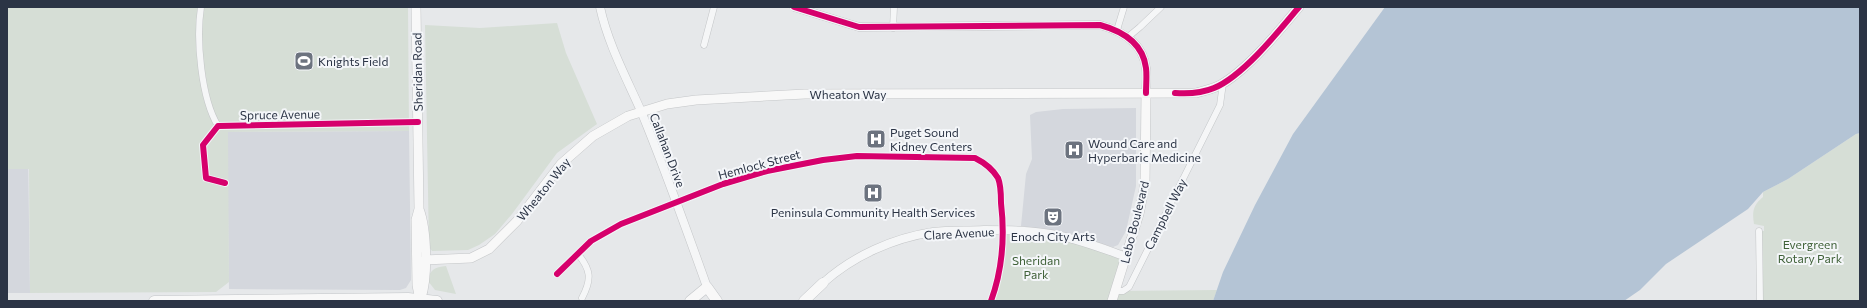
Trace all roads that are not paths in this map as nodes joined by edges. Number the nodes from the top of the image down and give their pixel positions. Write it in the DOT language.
graph roads {
  1 [pos="201,7"];
  2 [pos="416,7"];
  3 [pos="600,7"];
  4 [pos="714,7"];
  5 [pos="794,7"];
  6 [pos="894,7"];
  7 [pos="1124,7"];
  8 [pos="1160,7"];
  9 [pos="1299,7"];
  10 [pos="893,28"];
  11 [pos="1117,30"];
  12 [pos="1128,37"];
  13 [pos="704,45"];
  14 [pos="1223,84"];
  15 [pos="1146,93"];
  16 [pos="640,111"];
  17 [pos="418,122"];
  18 [pos="218,126"];
  19 [pos="225,183"];
  20 [pos="676,201"];
  21 [pos="419,209"];
  22 [pos="1004,230"];
  23 [pos="1759,231"];
  24 [pos="578,254"];
  25 [pos="1127,257"];
  26 [pos="424,260"];
  27 [pos="557,274"];
  28 [pos="823,282"];
  29 [pos="707,287"];
  30 [pos="1116,291"];
  31 [pos="582,298"];
  32 [pos="420,300"];
  33 [pos="154,301"];
  34 [pos="437,301"];
  35 [pos="690,301"];
  36 [pos="713,301"];
  37 [pos="717,301"];
  38 [pos="804,301"];
  39 [pos="811,301"];
  40 [pos="991,301"];
  41 [pos="1112,301"];
  42 [pos="1760,301"];
  1 -- 18 [label="street"];
  2 -- 17 [label="main road, Sheridan Road"];
  3 -- 16 [label="street, Callahan Drive"];
  4 -- 13 [label="street"];
  5 -- 10 [label="street"];
  6 -- 10 [label="street"];
  7 -- 11 [label="street"];
  8 -- 12 [label="street"];
  9 -- 14 [label="main road, Wheaton Way"];
  10 -- 11 [label="street"];
  11 -- 12 [label="street"];
  12 -- 15 [label="street"];
  14 -- 15 [label="main road, Wheaton Way"];
  14 -- 30 [label="street, Campbell Way"];
  15 -- 16 [label="main road, Wheaton Way"];
  15 -- 25 [label="main road, Lebo Boulevard"];
  16 -- 20 [label="street, Callahan Drive"];
  16 -- 26 [label="main road, Wheaton Way"];
  17 -- 18 [label="street, Spruce Avenue"];
  17 -- 21 [label="main road, Sheridan Road"];
  18 -- 19 [label="street"];
  20 -- 22 [label="street, Hemlock Street"];
  20 -- 24 [label="street, Hemlock Street"];
  20 -- 29 [label="street, Callahan Drive"];
  21 -- 26 [label="main road, Sheridan Road"];
  21 -- 32 [label="main road, Sheridan Road"];
  22 -- 25 [label="street, Clare Avenue"];
  22 -- 28 [label="street, Clare Avenue"];
  22 -- 40 [label="street"];
  23 -- 42 [label="street"];
  24 -- 27 [label="street, Hemlock Street"];
  24 -- 31 [label="street"];
  25 -- 30 [label="main road, Lebo Boulevard"];
  26 -- 32 [label="main road, Sheridan Road"];
  28 -- 38 [label="main road"];
  28 -- 39 [label="main road"];
  29 -- 35 [label="main road"];
  29 -- 36 [label="main road"];
  29 -- 37 [label="main road"];
  30 -- 41 [label="main road, Lebo Boulevard"];
  32 -- 33 [label="main road"];
  32 -- 34 [label="main road"];
}
